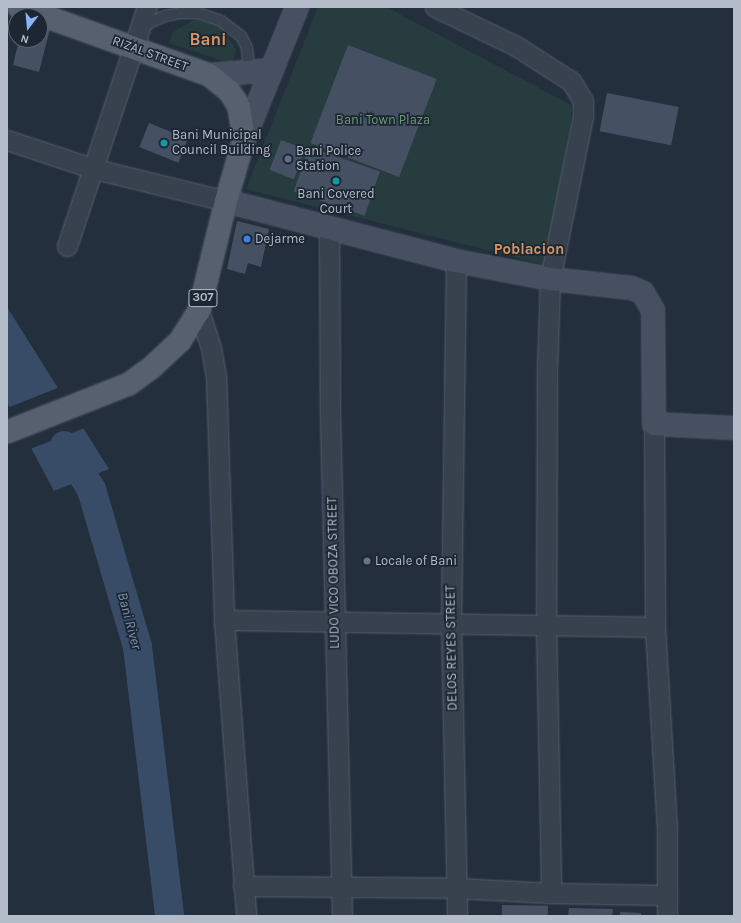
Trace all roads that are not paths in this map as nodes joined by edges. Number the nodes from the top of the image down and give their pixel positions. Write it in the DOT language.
graph roads {
  1 [pos="18,7"];
  2 [pos="147,7"];
  3 [pos="297,7"];
  4 [pos="435,7"];
  5 [pos="140,27"];
  6 [pos="134,49"];
  7 [pos="272,70"];
  8 [pos="248,72"];
  9 [pos="209,75"];
  10 [pos="244,139"];
  11 [pos="7,140"];
  12 [pos="91,168"];
  13 [pos="226,201"];
  14 [pos="329,229"];
  15 [pos="67,246"];
  16 [pos="456,261"];
  17 [pos="550,278"];
  18 [pos="199,311"];
  19 [pos="654,424"];
  20 [pos="734,428"];
  21 [pos="7,432"];
  22 [pos="224,620"];
  23 [pos="335,620"];
  24 [pos="451,624"];
  25 [pos="546,624"];
  26 [pos="655,627"];
  27 [pos="243,886"];
  28 [pos="341,887"];
  29 [pos="456,888"];
  30 [pos="551,893"];
  31 [pos="666,895"];
  32 [pos="246,916"];
  33 [pos="342,916"];
  34 [pos="457,916"];
  35 [pos="667,916"];
  1 -- 6 [label="main road, RIZAL STREET / 307"];
  2 -- 5 [label="street"];
  3 -- 7 [label="street"];
  4 -- 17 [label="street"];
  5 -- 6 [label="street"];
  5 -- 8 [label="lane"];
  6 -- 9 [label="main road, RIZAL STREET / 307"];
  6 -- 12 [label="street"];
  7 -- 8 [label="street"];
  7 -- 10 [label="street"];
  8 -- 9 [label="street"];
  9 -- 10 [label="main road, RIZAL STREET / 307"];
  10 -- 13 [label="main road, 307"];
  11 -- 12 [label="street"];
  12 -- 13 [label="street"];
  12 -- 15 [label="street"];
  13 -- 14 [label="street"];
  13 -- 18 [label="main road, 307"];
  14 -- 16 [label="street"];
  14 -- 23 [label="street, LUDO VICO OBOZA STREET"];
  16 -- 17 [label="street"];
  16 -- 24 [label="street, DELOS REYES STREET"];
  17 -- 19 [label="street"];
  17 -- 25 [label="street"];
  18 -- 21 [label="main road, 307"];
  18 -- 22 [label="street"];
  19 -- 20 [label="street"];
  19 -- 26 [label="street"];
  22 -- 23 [label="street"];
  22 -- 27 [label="street"];
  23 -- 24 [label="street"];
  23 -- 28 [label="street, LUDO VICO OBOZA STREET"];
  24 -- 25 [label="street"];
  24 -- 29 [label="street, DELOS REYES STREET"];
  25 -- 26 [label="street"];
  25 -- 30 [label="street"];
  26 -- 31 [label="street"];
  27 -- 28 [label="street"];
  27 -- 32 [label="street"];
  28 -- 29 [label="street"];
  28 -- 33 [label="street, LUDO VICO OBOZA STREET"];
  29 -- 30 [label="street"];
  29 -- 34 [label="street, DELOS REYES STREET"];
  30 -- 31 [label="street"];
  31 -- 35 [label="street"];
}
